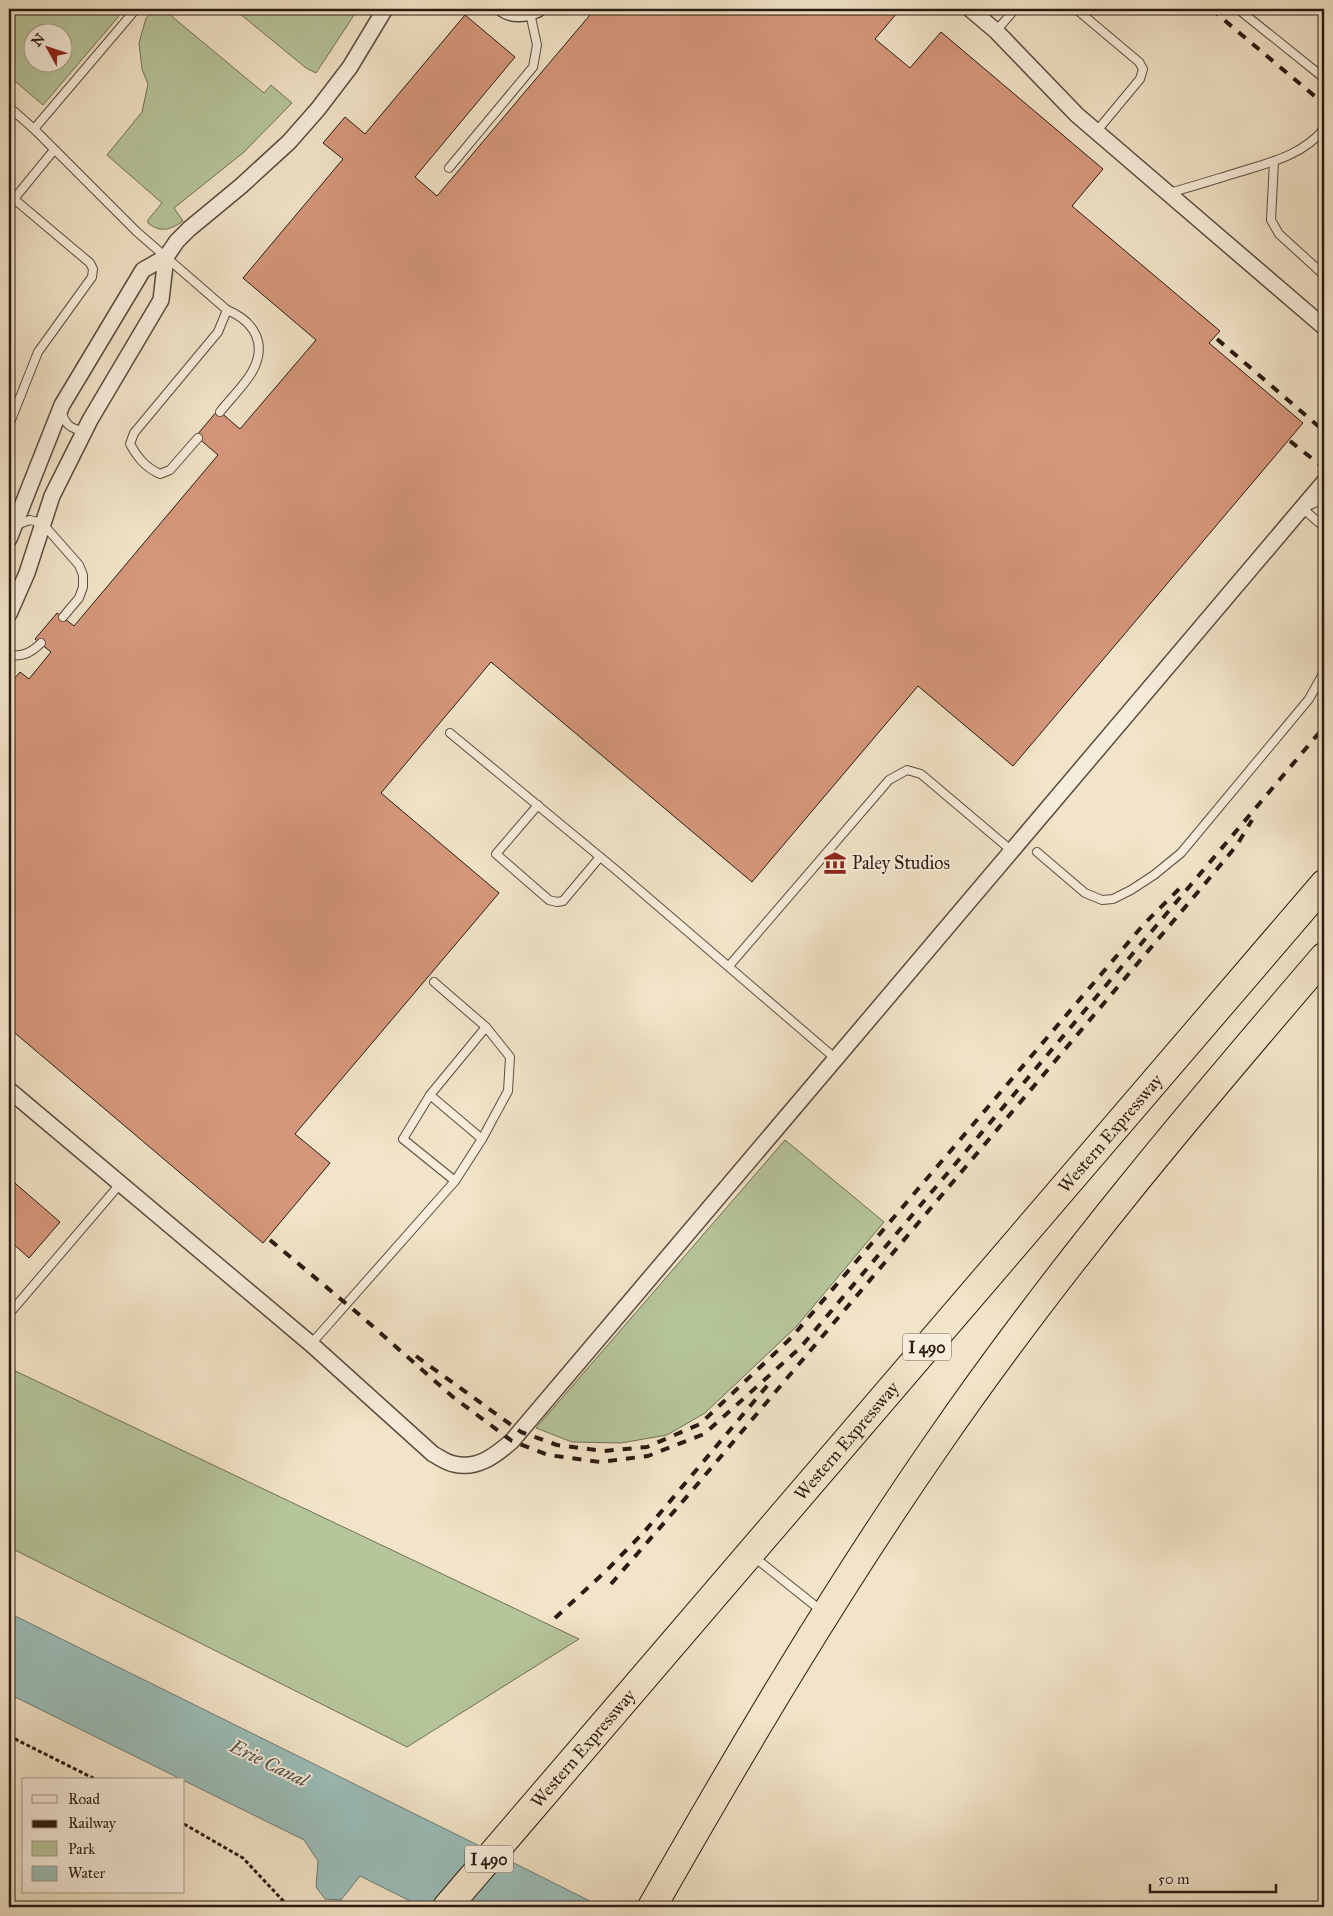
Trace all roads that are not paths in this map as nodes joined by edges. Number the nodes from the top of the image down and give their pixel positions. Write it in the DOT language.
graph roads {
  1 [pos="136,9"];
  2 [pos="386,9"];
  3 [pos="503,9"];
  4 [pos="970,9"];
  5 [pos="1015,9"];
  6 [pos="1076,9"];
  7 [pos="1238,9"];
  8 [pos="534,11"];
  9 [pos="996,31"];
  10 [pos="1324,78"];
  11 [pos="9,107"];
  12 [pos="1324,129"];
  13 [pos="34,130"];
  14 [pos="1096,132"];
  15 [pos="54,150"];
  16 [pos="1274,161"];
  17 [pos="449,168"];
  18 [pos="1169,194"];
  19 [pos="11,202"];
  20 [pos="166,257"];
  21 [pos="1324,275"];
  22 [pos="227,310"];
  23 [pos="1324,327"];
  24 [pos="60,409"];
  25 [pos="220,412"];
  26 [pos="9,425"];
  27 [pos="84,431"];
  28 [pos="198,438"];
  29 [pos="1324,482"];
  30 [pos="1324,499"];
  31 [pos="1302,508"];
  32 [pos="42,523"];
  33 [pos="1324,527"];
  34 [pos="11,532"];
  35 [pos="9,614"];
  36 [pos="63,617"];
  37 [pos="40,643"];
  38 [pos="9,655"];
  39 [pos="1324,672"];
  40 [pos="450,733"];
  41 [pos="538,805"];
  42 [pos="1012,851"];
  43 [pos="1037,852"];
  44 [pos="600,856"];
  45 [pos="1324,884"];
  46 [pos="1324,957"];
  47 [pos="729,966"];
  48 [pos="434,982"];
  49 [pos="486,1027"];
  50 [pos="836,1059"];
  51 [pos="9,1090"];
  52 [pos="430,1095"];
  53 [pos="482,1139"];
  54 [pos="454,1182"];
  55 [pos="120,1184"];
  56 [pos="9,1314"];
  57 [pos="310,1344"];
  58 [pos="750,1554"];
  59 [pos="825,1614"];
  60 [pos="447,1907"];
  61 [pos="652,1907"];
  1 -- 13 [label="lane"];
  2 -- 20 [label="street"];
  3 -- 8 [label="street"];
  4 -- 9 [label="street"];
  5 -- 9 [label="lane"];
  6 -- 14 [label="lane"];
  7 -- 10 [label="lane"];
  8 -- 17 [label="lane"];
  9 -- 14 [label="street"];
  11 -- 13 [label="lane"];
  12 -- 16 [label="lane"];
  13 -- 15 [label="lane"];
  14 -- 18 [label="street"];
  15 -- 19 [label="lane"];
  15 -- 20 [label="lane"];
  16 -- 18 [label="lane"];
  16 -- 21 [label="lane"];
  18 -- 23 [label="street"];
  19 -- 26 [label="lane"];
  20 -- 22 [label="lane"];
  20 -- 24 [label="street"];
  20 -- 27 [label="street"];
  22 -- 25 [label="lane"];
  22 -- 28 [label="lane"];
  24 -- 27 [label="lane"];
  24 -- 34 [label="street"];
  27 -- 32 [label="street"];
  29 -- 31 [label="street"];
  30 -- 31 [label="lane"];
  31 -- 33 [label="lane"];
  31 -- 42 [label="street"];
  32 -- 34 [label="lane"];
  32 -- 35 [label="street"];
  32 -- 36 [label="lane"];
  37 -- 38 [label="lane"];
  39 -- 43 [label="lane"];
  40 -- 41 [label="lane"];
  41 -- 44 [label="lane"];
  41 -- 44 [label="lane"];
  42 -- 47 [label="lane"];
  42 -- 50 [label="street"];
  44 -- 47 [label="lane"];
  45 -- 58 [label="highway, Western Expressway / I 490"];
  46 -- 59 [label="highway"];
  47 -- 50 [label="lane"];
  48 -- 49 [label="lane"];
  49 -- 52 [label="lane"];
  49 -- 53 [label="lane"];
  50 -- 57 [label="street"];
  51 -- 55 [label="street"];
  52 -- 53 [label="lane"];
  52 -- 54 [label="lane"];
  53 -- 54 [label="lane"];
  54 -- 57 [label="lane"];
  55 -- 56 [label="lane"];
  55 -- 57 [label="street"];
  58 -- 59 [label="lane"];
  58 -- 60 [label="highway, Western Expressway / I 490"];
  59 -- 61 [label="highway"];
}
